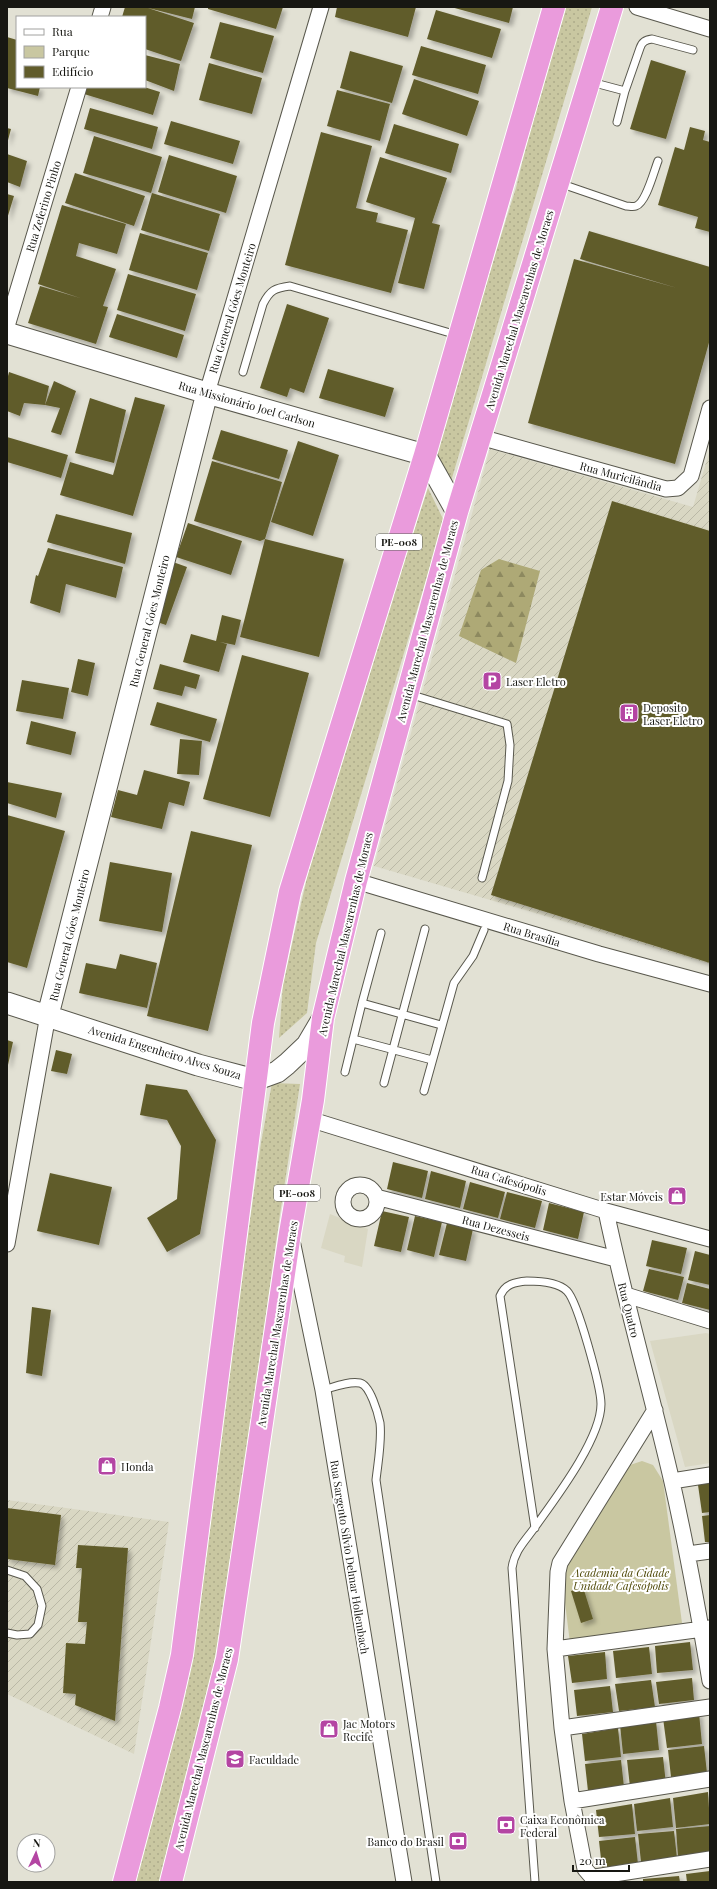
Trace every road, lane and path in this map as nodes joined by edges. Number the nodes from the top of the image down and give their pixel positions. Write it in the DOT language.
graph roads {
  1 [pos="321,7"];
  2 [pos="554,7"];
  3 [pos="612,7"];
  4 [pos="637,7"];
  5 [pos="710,29"];
  6 [pos="693,50"];
  7 [pos="589,81"];
  8 [pos="79,88"];
  9 [pos="625,91"];
  10 [pos="617,122"];
  11 [pos="658,161"];
  12 [pos="558,182"];
  13 [pos="7,326"];
  14 [pos="7,333"];
  15 [pos="459,336"];
  16 [pos="243,372"];
  17 [pos="207,393"];
  18 [pos="710,408"];
  19 [pos="480,437"];
  20 [pos="425,455"];
  21 [pos="457,512"];
  22 [pos="408,693"];
  23 [pos="482,878"];
  24 [pos="356,881"];
  25 [pos="485,925"];
  26 [pos="425,929"];
  27 [pos="381,933"];
  28 [pos="710,984"];
  29 [pos="7,1003"];
  30 [pos="362,1003"];
  31 [pos="48,1015"];
  32 [pos="402,1015"];
  33 [pos="323,1018"];
  34 [pos="441,1025"];
  35 [pos="353,1039"];
  36 [pos="393,1049"];
  37 [pos="432,1060"];
  38 [pos="344,1072"];
  39 [pos="256,1080"];
  40 [pos="384,1083"];
  41 [pos="424,1091"];
  42 [pos="310,1119"];
  43 [pos="376,1197"];
  44 [pos="606,1211"];
  45 [pos="290,1234"];
  46 [pos="710,1239"];
  47 [pos="7,1244"];
  48 [pos="616,1259"];
  49 [pos="626,1295"];
  50 [pos="710,1321"];
  51 [pos="323,1390"];
  52 [pos="654,1410"];
  53 [pos="710,1475"];
  54 [pos="672,1481"];
  55 [pos="535,1528"];
  56 [pos="710,1551"];
  57 [pos="688,1554"];
  58 [pos="7,1570"];
  59 [pos="706,1629"];
  60 [pos="7,1633"];
  61 [pos="555,1649"];
  62 [pos="710,1682"];
  63 [pos="710,1707"];
  64 [pos="562,1728"];
  65 [pos="710,1779"];
  66 [pos="572,1800"];
  67 [pos="710,1859"];
  68 [pos="124,1882"];
  69 [pos="171,1882"];
  70 [pos="404,1882"];
  71 [pos="436,1882"];
  72 [pos="535,1882"];
  1 -- 17 [label="street, Rua General Góes Monteiro"];
  2 -- 15 [label="highway, PE-008"];
  3 -- 7 [label="highway, Avenida Marechal Mascarenhas de Moraes / PE-008"];
  4 -- 5 [label="street"];
  6 -- 9 [label="lane"];
  7 -- 9 [label="lane"];
  7 -- 12 [label="highway, Avenida Marechal Mascarenhas de Moraes / PE-008"];
  8 -- 13 [label="street, Rua Zeferino Pinho"];
  9 -- 10 [label="lane"];
  11 -- 12 [label="lane"];
  12 -- 19 [label="highway, Avenida Marechal Mascarenhas de Moraes / PE-008"];
  14 -- 17 [label="main road, Rua Missionário Joel Carlson"];
  15 -- 16 [label="lane"];
  15 -- 20 [label="highway, PE-008"];
  17 -- 20 [label="main road, Rua Missionário Joel Carlson"];
  17 -- 31 [label="main road, Rua General Góes Monteiro"];
  18 -- 19 [label="street, Rua Muricilândia"];
  19 -- 21 [label="highway, Avenida Marechal Mascarenhas de Moraes / PE-008"];
  20 -- 21 [label="main road"];
  20 -- 39 [label="highway, PE-008"];
  21 -- 22 [label="highway, Avenida Marechal Mascarenhas de Moraes / PE-008"];
  22 -- 23 [label="lane"];
  22 -- 24 [label="highway, Avenida Marechal Mascarenhas de Moraes / PE-008"];
  24 -- 25 [label="street, Rua Brasília"];
  24 -- 33 [label="highway, Avenida Marechal Mascarenhas de Moraes / PE-008"];
  25 -- 28 [label="street, Rua Brasília"];
  25 -- 34 [label="lane"];
  26 -- 32 [label="lane"];
  27 -- 30 [label="lane"];
  29 -- 31 [label="main road, Avenida Engenheiro Alves Souza"];
  30 -- 32 [label="lane"];
  30 -- 35 [label="lane"];
  31 -- 39 [label="main road, Avenida Engenheiro Alves Souza"];
  31 -- 47 [label="street, Rua General Góes Monteiro"];
  32 -- 34 [label="lane"];
  32 -- 36 [label="lane"];
  33 -- 39 [label="main road, Avenida Engenheiro Alves Souza"];
  33 -- 42 [label="highway, Avenida Marechal Mascarenhas de Moraes / PE-008"];
  34 -- 37 [label="lane"];
  35 -- 36 [label="lane"];
  35 -- 38 [label="lane"];
  36 -- 37 [label="lane"];
  36 -- 40 [label="lane"];
  37 -- 41 [label="lane"];
  39 -- 68 [label="highway, PE-008"];
  42 -- 44 [label="street, Rua Cafesópolis"];
  42 -- 45 [label="highway, Avenida Marechal Mascarenhas de Moraes / PE-008"];
  43 -- 48 [label="street, Rua Dezesseis"];
  44 -- 46 [label="street, Rua Cafesópolis"];
  44 -- 48 [label="street, Rua Quatro"];
  45 -- 51 [label="street, Rua Sargento Sílvio Delmar Hollembach"];
  45 -- 69 [label="highway, Avenida Marechal Mascarenhas de Moraes / PE-008"];
  48 -- 49 [label="street, Rua Quatro"];
  49 -- 50 [label="street"];
  49 -- 52 [label="street, Rua Quatro"];
  51 -- 70 [label="street, Rua Sargento Sílvio Delmar Hollembach"];
  51 -- 71 [label="lane"];
  52 -- 54 [label="street, Rua Quatro"];
  52 -- 61 [label="street"];
  53 -- 54 [label="street"];
  54 -- 57 [label="street, Rua Quatro"];
  55 -- 55 [label="lane"];
  55 -- 72 [label="lane"];
  56 -- 57 [label="street"];
  57 -- 59 [label="street, Rua Quatro"];
  58 -- 60 [label="lane"];
  59 -- 61 [label="street"];
  59 -- 62 [label="street, Rua Quatro"];
  61 -- 64 [label="street"];
  63 -- 64 [label="street"];
  64 -- 66 [label="street"];
  65 -- 66 [label="street"];
  66 -- 67 [label="street"];
}
